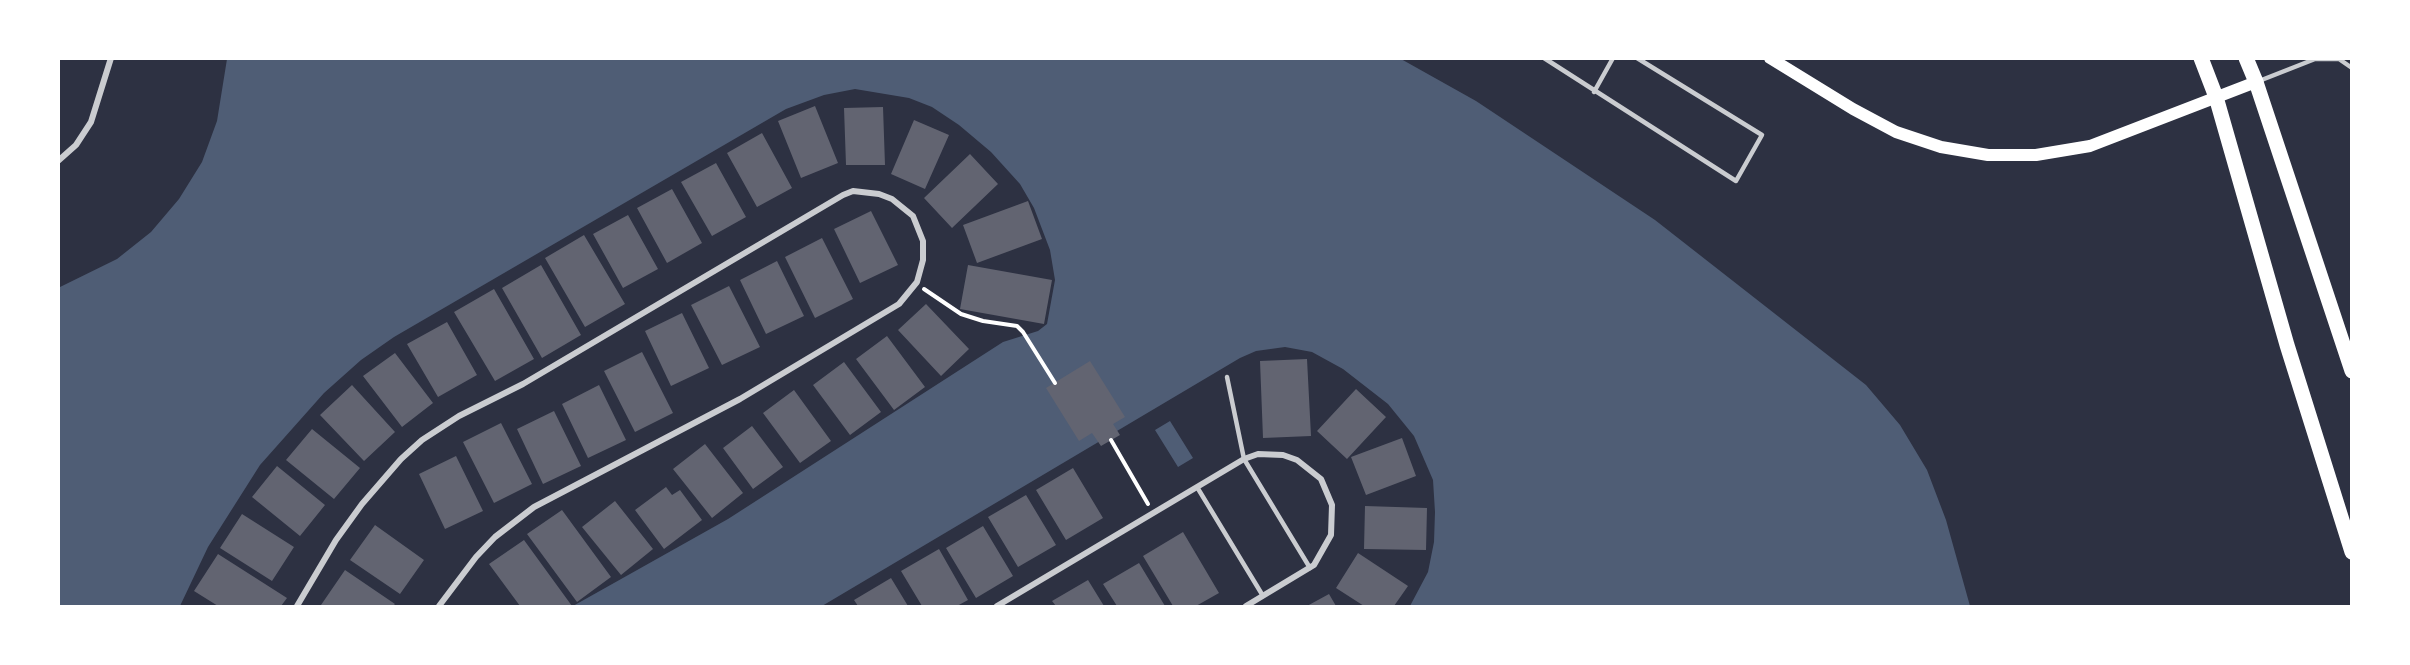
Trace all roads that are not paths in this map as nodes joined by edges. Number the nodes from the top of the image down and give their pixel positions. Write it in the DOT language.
graph roads {
  1 [pos="111,58"];
  2 [pos="1544,58"];
  3 [pos="1613,58"];
  4 [pos="1637,58"];
  5 [pos="1770,58"];
  6 [pos="2200,58"];
  7 [pos="2246,58"];
  8 [pos="2352,68"];
  9 [pos="2256,82"];
  10 [pos="1594,92"];
  11 [pos="2216,98"];
  12 [pos="58,162"];
  13 [pos="2352,371"];
  14 [pos="1227,377"];
  15 [pos="1244,459"];
  16 [pos="1197,487"];
  17 [pos="2352,552"];
  18 [pos="1310,568"];
  19 [pos="1263,596"];
  20 [pos="297,606"];
  21 [pos="439,606"];
  22 [pos="998,606"];
  23 [pos="1246,606"];
  1 -- 12 [label="street"];
  2 -- 10 [label="lane"];
  3 -- 10 [label="lane"];
  4 -- 10 [label="lane"];
  5 -- 11 [label="main road"];
  6 -- 11 [label="main road"];
  7 -- 9 [label="main road"];
  8 -- 9 [label="lane"];
  9 -- 11 [label="main road"];
  9 -- 13 [label="main road"];
  11 -- 17 [label="main road"];
  14 -- 15 [label="lane"];
  15 -- 16 [label="street"];
  15 -- 18 [label="lane"];
  15 -- 18 [label="street"];
  16 -- 19 [label="lane"];
  16 -- 22 [label="street"];
  18 -- 19 [label="street"];
  19 -- 23 [label="street"];
  20 -- 21 [label="street"];
}
